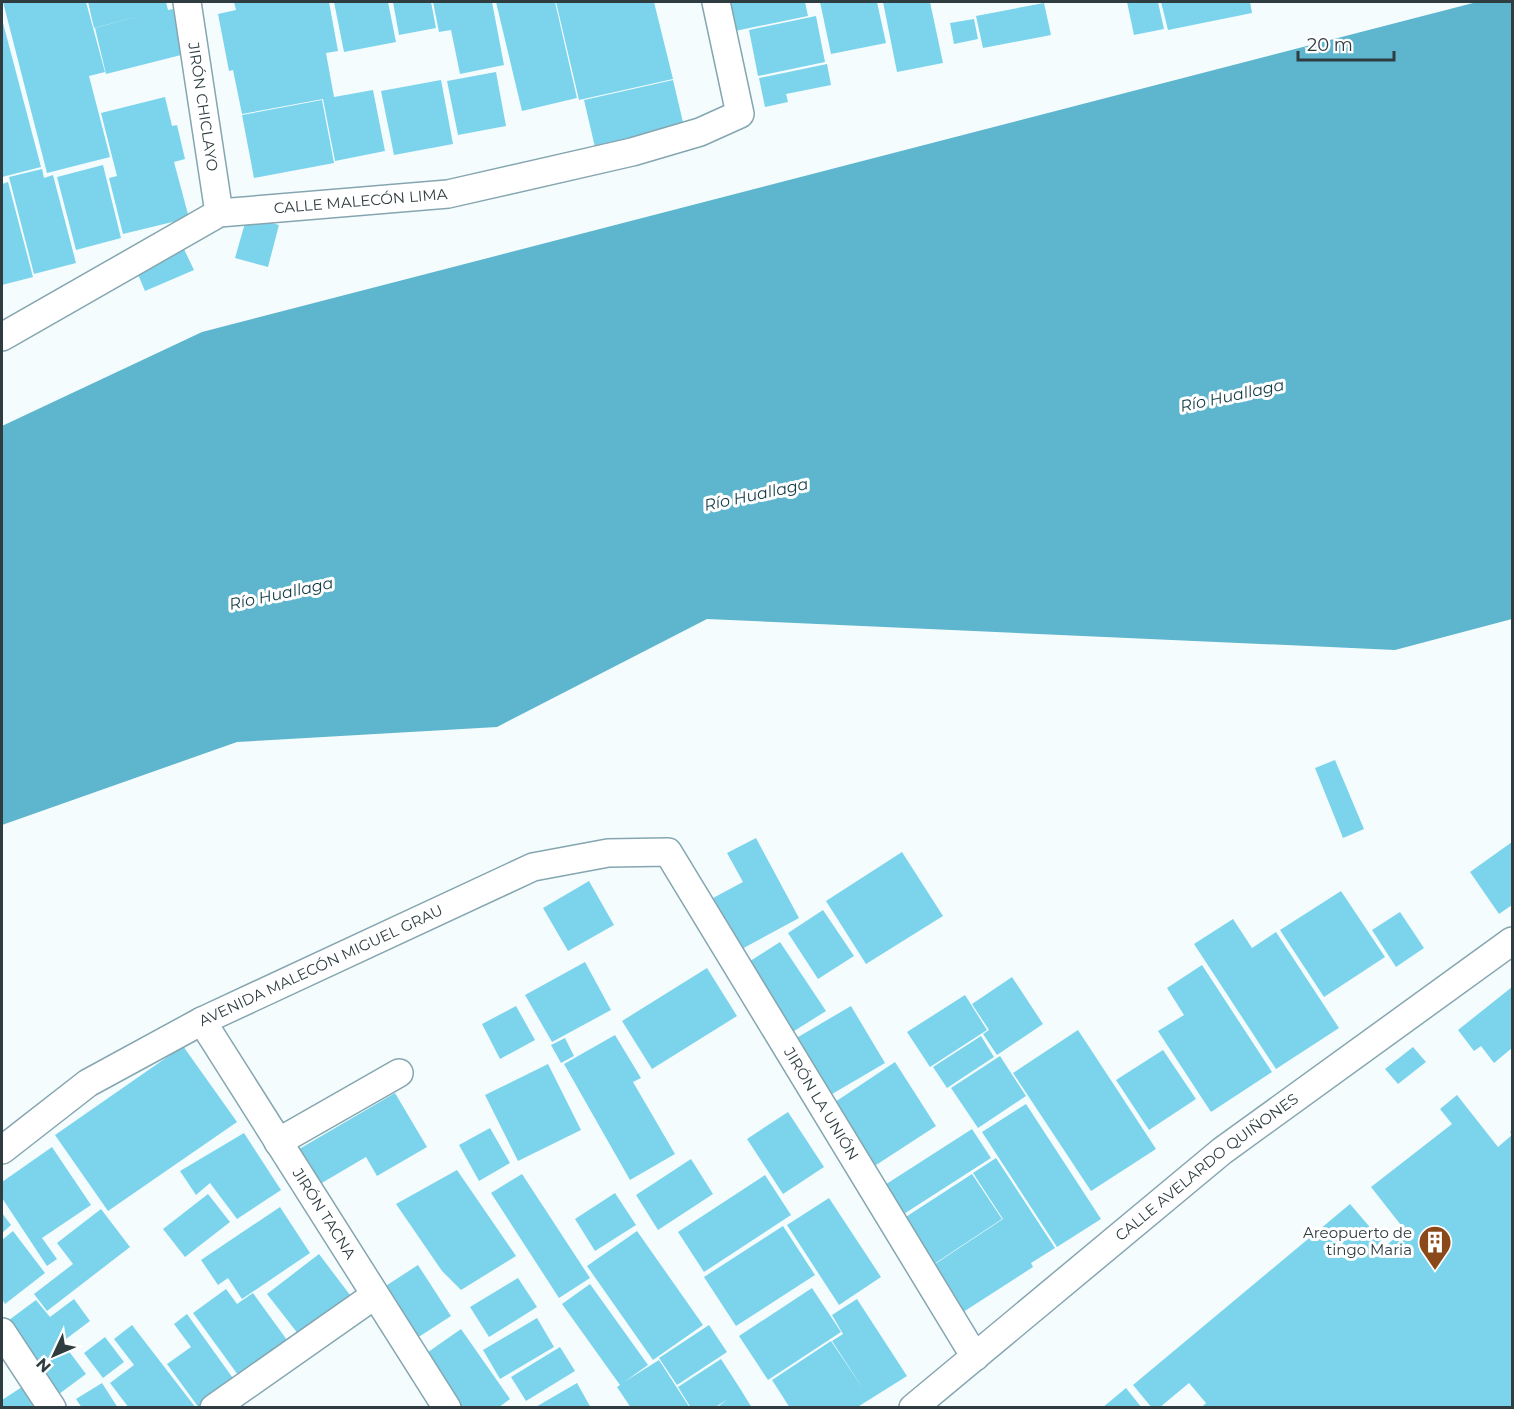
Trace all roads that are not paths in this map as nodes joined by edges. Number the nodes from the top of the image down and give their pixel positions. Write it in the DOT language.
graph roads {
  1 [pos="187,2"];
  2 [pos="716,2"];
  3 [pos="219,213"];
  4 [pos="2,337"];
  5 [pos="668,852"];
  6 [pos="1512,941"];
  7 [pos="202,1021"];
  8 [pos="399,1073"];
  9 [pos="278,1142"];
  10 [pos="2,1150"];
  11 [pos="375,1295"];
  12 [pos="2,1332"];
  13 [pos="975,1357"];
  14 [pos="52,1407"];
  15 [pos="214,1407"];
  16 [pos="447,1407"];
  17 [pos="913,1407"];
  1 -- 3 [label="street, JIRÓN CHICLAYO"];
  2 -- 3 [label="street, CALLE MALECÓN LIMA"];
  3 -- 4 [label="street, CALLE MALECÓN LIMA"];
  5 -- 7 [label="street, AVENIDA MALECÓN MIGUEL GRAU"];
  5 -- 13 [label="street, JIRÓN LA UNIÓN"];
  6 -- 13 [label="street, CALLE AVELARDO QUIÑONES"];
  7 -- 9 [label="street, JIRÓN TACNA"];
  7 -- 10 [label="street, AVENIDA MALECÓN MIGUEL GRAU"];
  8 -- 9 [label="street"];
  9 -- 11 [label="street, JIRÓN TACNA"];
  11 -- 15 [label="street"];
  11 -- 16 [label="street, JIRÓN TACNA"];
  12 -- 14 [label="street"];
  13 -- 17 [label="street, CALLE AVELARDO QUIÑONES"];
}
